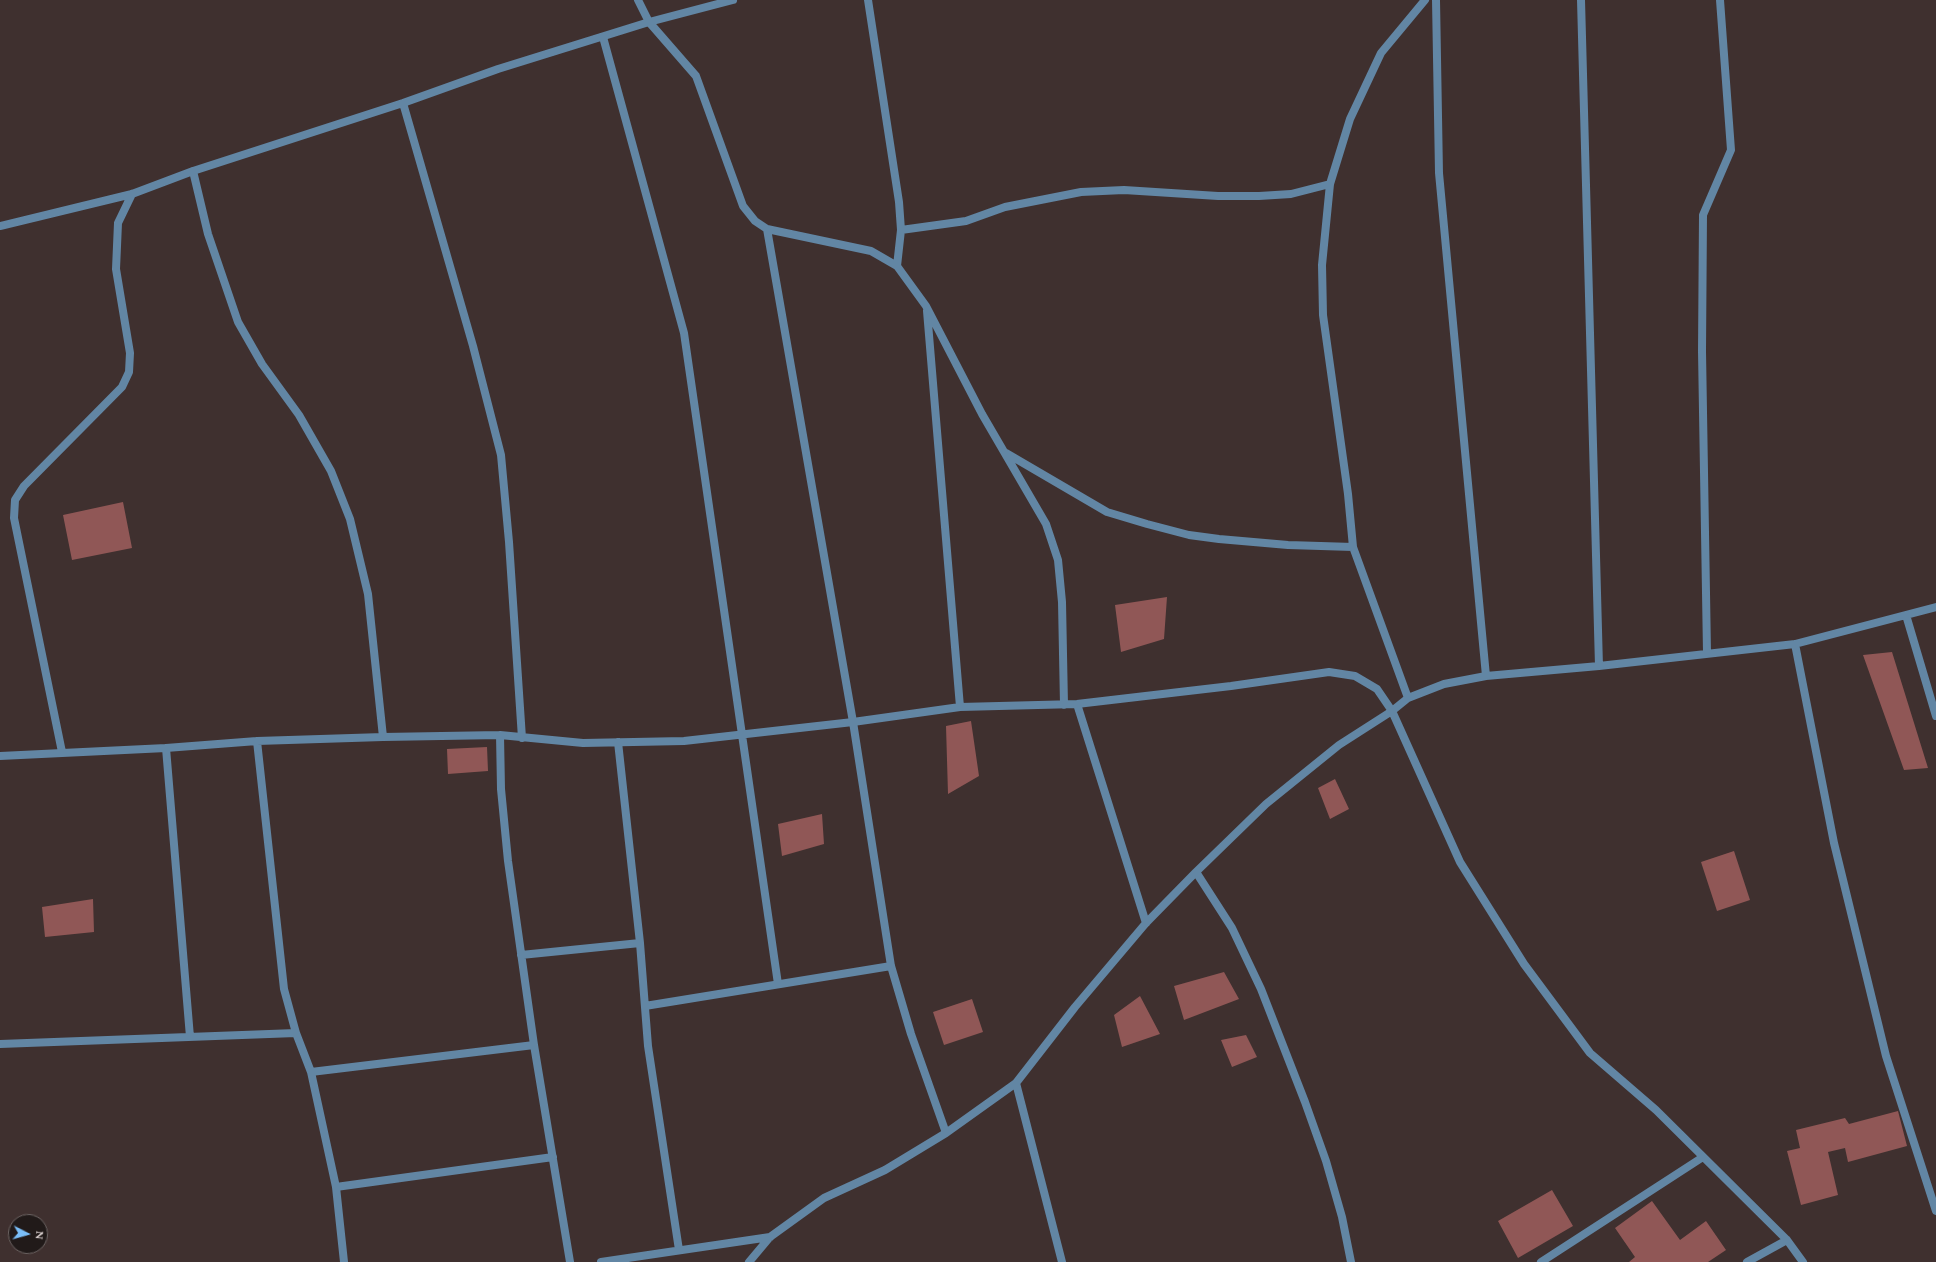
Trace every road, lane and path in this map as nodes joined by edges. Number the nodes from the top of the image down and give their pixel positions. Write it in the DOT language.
graph roads {
  1 [pos="638,0"];
  2 [pos="733,0"];
  3 [pos="868,0"];
  4 [pos="1425,0"];
  5 [pos="1436,0"];
  6 [pos="1581,0"];
  7 [pos="1720,0"];
  8 [pos="650,22"];
  9 [pos="602,36"];
  10 [pos="403,103"];
  11 [pos="193,171"];
  12 [pos="1330,184"];
  13 [pos="132,194"];
  14 [pos="0,226"];
  15 [pos="767,229"];
  16 [pos="901,230"];
  17 [pos="897,266"];
  18 [pos="926,306"];
  19 [pos="1004,451"];
  20 [pos="1354,547"];
  21 [pos="1936,607"];
  22 [pos="1906,615"];
  23 [pos="1795,644"];
  24 [pos="1707,653"];
  25 [pos="1598,666"];
  26 [pos="1486,676"];
  27 [pos="1408,698"];
  28 [pos="1064,704"];
  29 [pos="1077,704"];
  30 [pos="960,707"];
  31 [pos="1392,711"];
  32 [pos="1936,716"];
  33 [pos="853,722"];
  34 [pos="742,734"];
  35 [pos="500,735"];
  36 [pos="383,737"];
  37 [pos="522,738"];
  38 [pos="257,741"];
  39 [pos="618,742"];
  40 [pos="166,748"];
  41 [pos="62,752"];
  42 [pos="0,756"];
  43 [pos="1196,872"];
  44 [pos="1146,922"];
  45 [pos="640,943"];
  46 [pos="521,955"];
  47 [pos="891,966"];
  48 [pos="778,984"];
  49 [pos="645,1006"];
  50 [pos="296,1033"];
  51 [pos="190,1037"];
  52 [pos="0,1044"];
  53 [pos="534,1045"];
  54 [pos="312,1072"];
  55 [pos="1016,1083"];
  56 [pos="946,1133"];
  57 [pos="553,1157"];
  58 [pos="1703,1157"];
  59 [pos="336,1187"];
  60 [pos="1936,1211"];
  61 [pos="770,1237"];
  62 [pos="1787,1240"];
  63 [pos="679,1250"];
  64 [pos="344,1262"];
  65 [pos="570,1262"];
  66 [pos="601,1262"];
  67 [pos="749,1262"];
  68 [pos="1062,1262"];
  69 [pos="1351,1262"];
  70 [pos="1541,1262"];
  71 [pos="1747,1262"];
  72 [pos="1803,1262"];
  1 -- 8 [label="street"];
  2 -- 8 [label="street"];
  3 -- 16 [label="street"];
  4 -- 12 [label="street"];
  5 -- 26 [label="street"];
  6 -- 25 [label="street"];
  7 -- 24 [label="street"];
  8 -- 9 [label="street"];
  8 -- 15 [label="street"];
  9 -- 10 [label="street"];
  9 -- 34 [label="street"];
  10 -- 11 [label="street"];
  10 -- 37 [label="street"];
  11 -- 13 [label="street"];
  11 -- 36 [label="street"];
  12 -- 16 [label="street"];
  12 -- 20 [label="street"];
  13 -- 14 [label="street"];
  13 -- 41 [label="street"];
  15 -- 17 [label="street"];
  15 -- 33 [label="street"];
  16 -- 17 [label="street"];
  17 -- 18 [label="street"];
  18 -- 19 [label="street"];
  18 -- 30 [label="street"];
  19 -- 20 [label="street"];
  19 -- 28 [label="street"];
  20 -- 27 [label="street"];
  21 -- 22 [label="street"];
  22 -- 23 [label="street"];
  22 -- 32 [label="street"];
  23 -- 24 [label="street"];
  23 -- 60 [label="street"];
  24 -- 25 [label="street"];
  25 -- 26 [label="street"];
  26 -- 27 [label="street"];
  27 -- 31 [label="street"];
  28 -- 29 [label="street"];
  28 -- 30 [label="street"];
  29 -- 31 [label="street"];
  29 -- 44 [label="street"];
  30 -- 33 [label="street"];
  31 -- 43 [label="street"];
  31 -- 58 [label="street"];
  33 -- 34 [label="street"];
  33 -- 47 [label="street"];
  34 -- 39 [label="street"];
  34 -- 48 [label="street"];
  35 -- 36 [label="street"];
  35 -- 37 [label="street"];
  35 -- 46 [label="street"];
  36 -- 38 [label="street"];
  37 -- 39 [label="street"];
  38 -- 40 [label="street"];
  38 -- 50 [label="street"];
  39 -- 45 [label="street"];
  40 -- 41 [label="street"];
  40 -- 51 [label="street"];
  41 -- 42 [label="street"];
  43 -- 44 [label="street"];
  43 -- 69 [label="street"];
  44 -- 55 [label="street"];
  45 -- 46 [label="street"];
  45 -- 49 [label="street"];
  46 -- 53 [label="street"];
  47 -- 48 [label="street"];
  47 -- 56 [label="street"];
  48 -- 49 [label="street"];
  49 -- 63 [label="street"];
  50 -- 51 [label="street"];
  50 -- 54 [label="street"];
  51 -- 52 [label="street"];
  53 -- 54 [label="street"];
  53 -- 57 [label="street"];
  54 -- 59 [label="street"];
  55 -- 56 [label="street"];
  55 -- 68 [label="street"];
  56 -- 61 [label="street"];
  57 -- 59 [label="street"];
  57 -- 65 [label="street"];
  58 -- 62 [label="street"];
  58 -- 70 [label="street"];
  59 -- 64 [label="street"];
  61 -- 63 [label="street"];
  61 -- 67 [label="street"];
  62 -- 71 [label="street"];
  62 -- 72 [label="street"];
  63 -- 66 [label="street"];
}
